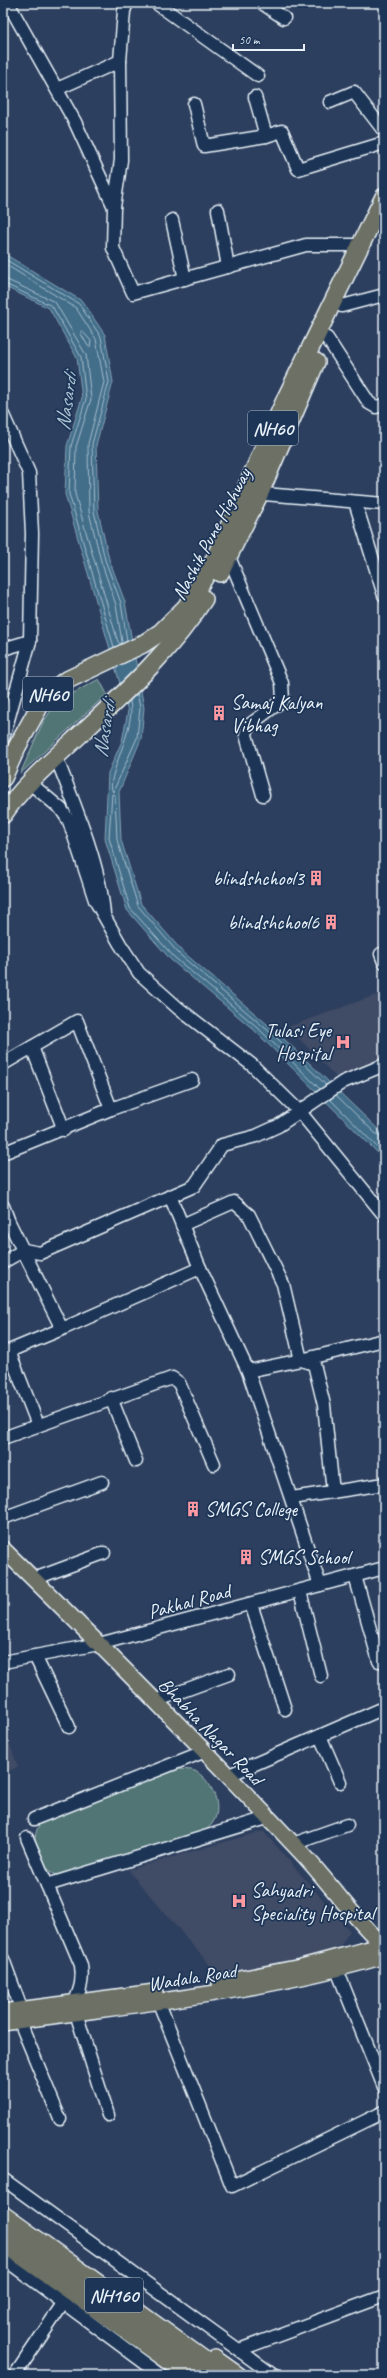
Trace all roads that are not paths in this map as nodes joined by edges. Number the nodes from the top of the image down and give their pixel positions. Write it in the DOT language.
graph roads {
  1 [pos="8,3"];
  2 [pos="127,3"];
  3 [pos="156,3"];
  4 [pos="262,3"];
  5 [pos="284,18"];
  6 [pos="120,61"];
  7 [pos="258,76"];
  8 [pos="56,89"];
  9 [pos="255,97"];
  10 [pos="330,102"];
  11 [pos="194,104"];
  12 [pos="384,131"];
  13 [pos="266,136"];
  14 [pos="384,143"];
  15 [pos="384,197"];
  16 [pos="114,207"];
  17 [pos="218,210"];
  18 [pos="172,220"];
  19 [pos="384,222"];
  20 [pos="361,245"];
  21 [pos="228,268"];
  22 [pos="184,279"];
  23 [pos="384,295"];
  24 [pos="342,306"];
  25 [pos="322,336"];
  26 [pos="384,405"];
  27 [pos="3,416"];
  28 [pos="252,493"];
  29 [pos="355,502"];
  30 [pos="384,504"];
  31 [pos="229,557"];
  32 [pos="384,595"];
  33 [pos="30,641"];
  34 [pos="3,649"];
  35 [pos="8,750"];
  36 [pos="56,757"];
  37 [pos="3,778"];
  38 [pos="30,782"];
  39 [pos="263,795"];
  40 [pos="3,815"];
  41 [pos="105,919"];
  42 [pos="384,953"];
  43 [pos="384,962"];
  44 [pos="32,1047"];
  45 [pos="3,1064"];
  46 [pos="384,1065"];
  47 [pos="192,1080"];
  48 [pos="111,1109"];
  49 [pos="304,1109"];
  50 [pos="64,1130"];
  51 [pos="3,1153"];
  52 [pos="170,1196"];
  53 [pos="3,1206"];
  54 [pos="384,1215"];
  55 [pos="182,1225"];
  56 [pos="24,1250"];
  57 [pos="3,1262"];
  58 [pos="200,1268"];
  59 [pos="62,1329"];
  60 [pos="384,1340"];
  61 [pos="301,1360"];
  62 [pos="248,1371"];
  63 [pos="111,1398"];
  64 [pos="38,1426"];
  65 [pos="3,1438"];
  66 [pos="136,1461"];
  67 [pos="214,1464"];
  68 [pos="102,1482"];
  69 [pos="384,1484"];
  70 [pos="333,1492"];
  71 [pos="292,1498"];
  72 [pos="3,1518"];
  73 [pos="3,1549"];
  74 [pos="104,1553"];
  75 [pos="384,1568"];
  76 [pos="355,1576"];
  77 [pos="34,1579"];
  78 [pos="320,1586"];
  79 [pos="300,1591"];
  80 [pos="251,1604"];
  81 [pos="99,1644"];
  82 [pos="35,1656"];
  83 [pos="379,1661"];
  84 [pos="3,1662"];
  85 [pos="229,1674"];
  86 [pos="321,1676"];
  87 [pos="155,1701"];
  88 [pos="384,1708"];
  89 [pos="285,1709"];
  90 [pos="69,1727"];
  91 [pos="320,1736"];
  92 [pos="203,1752"];
  93 [pos="227,1776"];
  94 [pos="340,1782"];
  95 [pos="267,1818"];
  96 [pos="34,1819"];
  97 [pos="347,1825"];
  98 [pos="27,1838"];
  99 [pos="293,1844"];
  100 [pos="47,1885"];
  101 [pos="384,1948"];
  102 [pos="3,1959"];
  103 [pos="337,1970"];
  104 [pos="156,1997"];
  105 [pos="76,2007"];
  106 [pos="3,2012"];
  107 [pos="20,2015"];
  108 [pos="3,2023"];
  109 [pos="384,2087"];
  110 [pos="384,2112"];
  111 [pos="108,2115"];
  112 [pos="60,2119"];
  113 [pos="3,2179"];
  114 [pos="3,2206"];
  115 [pos="3,2215"];
  116 [pos="3,2233"];
  117 [pos="3,2244"];
  118 [pos="3,2258"];
  119 [pos="384,2296"];
  120 [pos="64,2302"];
  121 [pos="239,2350"];
  122 [pos="15,2375"];
  123 [pos="161,2375"];
  124 [pos="187,2375"];
  125 [pos="203,2375"];
  126 [pos="225,2375"];
  127 [pos="239,2375"];
  128 [pos="273,2375"];
  1 -- 8 [label="street"];
  2 -- 6 [label="street"];
  3 -- 7 [label="street"];
  4 -- 5 [label="street"];
  6 -- 8 [label="street"];
  6 -- 16 [label="street"];
  8 -- 16 [label="street"];
  9 -- 13 [label="street"];
  10 -- 12 [label="street"];
  11 -- 13 [label="street"];
  13 -- 14 [label="street"];
  15 -- 20 [label="highway, Nashik Pune Highway / NH60"];
  16 -- 22 [label="street"];
  17 -- 21 [label="street"];
  18 -- 22 [label="street"];
  19 -- 24 [label="highway, Nashik Pune Highway / NH60"];
  20 -- 21 [label="street"];
  20 -- 25 [label="highway, Nashik Pune Highway / NH60"];
  21 -- 22 [label="street"];
  23 -- 24 [label="street"];
  24 -- 25 [label="highway, Nashik Pune Highway / NH60"];
  25 -- 26 [label="street"];
  25 -- 28 [label="highway, Nashik Pune Highway / NH60"];
  27 -- 33 [label="street"];
  28 -- 29 [label="street"];
  28 -- 31 [label="highway, Nashik Pune Highway / NH60"];
  28 -- 35 [label="highway, Nashik Pune Highway / NH60"];
  29 -- 30 [label="street"];
  29 -- 32 [label="street"];
  31 -- 36 [label="highway, Nashik Pune Highway / NH60"];
  31 -- 39 [label="street"];
  33 -- 34 [label="street"];
  33 -- 35 [label="street"];
  35 -- 37 [label="highway, NH60"];
  36 -- 38 [label="highway, Nashik Pune Highway / NH60"];
  36 -- 41 [label="street"];
  38 -- 40 [label="highway, Nashik Pune Highway / NH60"];
  38 -- 41 [label="street"];
  41 -- 49 [label="street"];
  42 -- 43 [label="street"];
  44 -- 45 [label="street"];
  44 -- 48 [label="street"];
  44 -- 50 [label="street"];
  46 -- 49 [label="street"];
  47 -- 48 [label="street"];
  48 -- 50 [label="street"];
  49 -- 52 [label="street"];
  49 -- 54 [label="street"];
  50 -- 51 [label="street"];
  52 -- 55 [label="street"];
  52 -- 56 [label="street"];
  53 -- 56 [label="street"];
  55 -- 58 [label="street"];
  55 -- 61 [label="street"];
  56 -- 57 [label="street"];
  56 -- 59 [label="street"];
  58 -- 59 [label="street"];
  58 -- 62 [label="street"];
  59 -- 64 [label="street"];
  60 -- 61 [label="street"];
  61 -- 62 [label="street"];
  61 -- 70 [label="street"];
  62 -- 71 [label="street"];
  63 -- 64 [label="street"];
  63 -- 66 [label="street"];
  63 -- 67 [label="street"];
  64 -- 65 [label="street"];
  68 -- 72 [label="street"];
  69 -- 70 [label="street"];
  70 -- 71 [label="street"];
  71 -- 78 [label="street"];
  73 -- 77 [label="main road, Bhabha Nagar Road"];
  74 -- 77 [label="street"];
  75 -- 76 [label="street, Pakhal Road"];
  76 -- 78 [label="street, Pakhal Road"];
  76 -- 83 [label="street"];
  77 -- 81 [label="main road, Bhabha Nagar Road"];
  78 -- 79 [label="street, Pakhal Road"];
  79 -- 80 [label="street, Pakhal Road"];
  79 -- 86 [label="street"];
  80 -- 81 [label="street, Pakhal Road"];
  80 -- 89 [label="street"];
  81 -- 82 [label="street, Pakhal Road"];
  81 -- 87 [label="main road, Bhabha Nagar Road"];
  82 -- 84 [label="street, Pakhal Road"];
  82 -- 90 [label="street"];
  85 -- 87 [label="street"];
  87 -- 92 [label="main road, Bhabha Nagar Road"];
  88 -- 91 [label="street"];
  91 -- 93 [label="street"];
  91 -- 94 [label="street"];
  92 -- 93 [label="main road, Bhabha Nagar Road"];
  92 -- 96 [label="street"];
  93 -- 95 [label="main road, Bhabha Nagar Road"];
  95 -- 99 [label="main road, Bhabha Nagar Road"];
  95 -- 100 [label="street"];
  97 -- 99 [label="street"];
  98 -- 100 [label="street"];
  99 -- 101 [label="main road, Bhabha Nagar Road"];
  100 -- 105 [label="street"];
  101 -- 103 [label="main road, Wadala Road"];
  101 -- 104 [label="main road, Wadala Road"];
  102 -- 107 [label="street"];
  103 -- 104 [label="main road, Wadala Road"];
  103 -- 109 [label="street"];
  104 -- 105 [label="main road, Wadala Road"];
  104 -- 110 [label="street"];
  105 -- 107 [label="main road, Wadala Road"];
  105 -- 111 [label="street"];
  106 -- 107 [label="main road, Wadala Road"];
  107 -- 108 [label="main road, Wadala Road"];
  107 -- 112 [label="street"];
  113 -- 121 [label="street"];
  114 -- 127 [label="main road"];
  115 -- 126 [label="highway, NH160"];
  116 -- 125 [label="highway, NH160"];
  117 -- 124 [label="main road"];
  118 -- 120 [label="street"];
  119 -- 121 [label="street"];
  120 -- 122 [label="street"];
  120 -- 123 [label="street"];
  121 -- 128 [label="street"];
}
